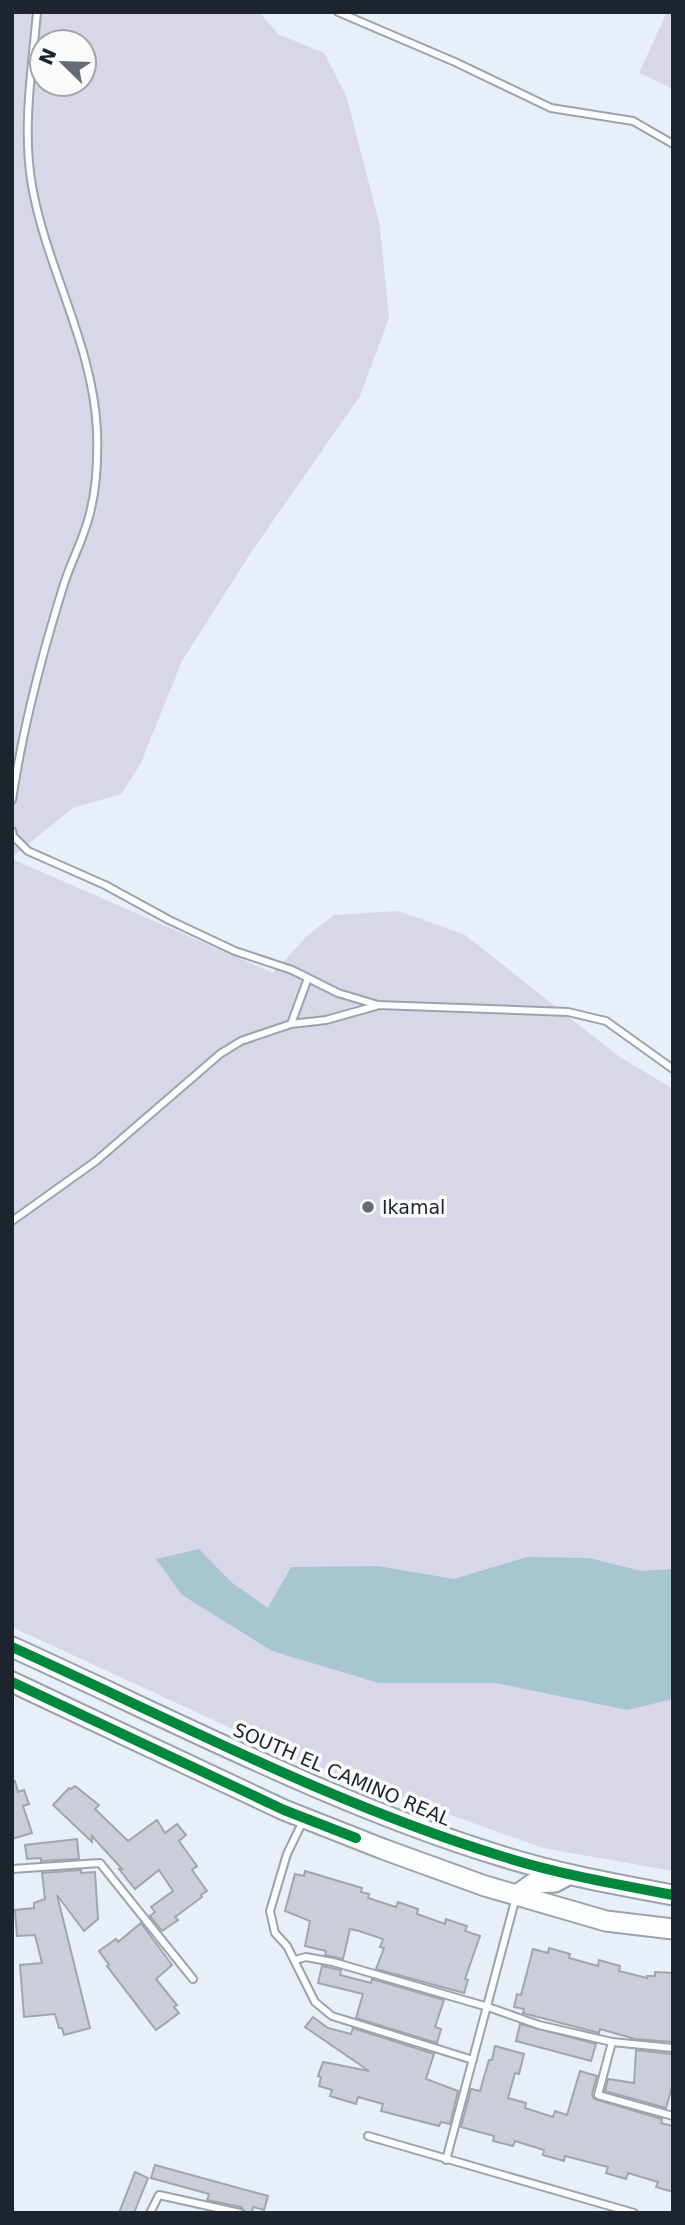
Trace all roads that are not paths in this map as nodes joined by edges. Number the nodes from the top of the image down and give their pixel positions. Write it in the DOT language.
graph roads {
  1 [pos="37,12"];
  2 [pos="338,12"];
  3 [pos="673,144"];
  4 [pos="12,800"];
  5 [pos="12,831"];
  6 [pos="308,978"];
  7 [pos="378,1005"];
  8 [pos="291,1024"];
  9 [pos="673,1069"];
  10 [pos="12,1221"];
  11 [pos="12,1647"];
  12 [pos="12,1682"];
  13 [pos="304,1818"];
  14 [pos="12,1870"];
  15 [pos="568,1875"];
  16 [pos="517,1895"];
  17 [pos="673,1895"];
  18 [pos="673,1929"];
  19 [pos="295,1960"];
  20 [pos="192,1979"];
  21 [pos="488,2007"];
  22 [pos="612,2042"];
  23 [pos="673,2048"];
  24 [pos="473,2060"];
  25 [pos="673,2116"];
  26 [pos="368,2136"];
  27 [pos="446,2160"];
  28 [pos="150,2213"];
  29 [pos="240,2213"];
  30 [pos="634,2213"];
  1 -- 4 [label="lane"];
  2 -- 3 [label="lane"];
  5 -- 6 [label="lane"];
  6 -- 7 [label="lane"];
  6 -- 8 [label="lane"];
  7 -- 8 [label="lane"];
  7 -- 9 [label="lane"];
  8 -- 10 [label="lane"];
  11 -- 15 [label="main road, SOUTH EL CAMINO REAL"];
  12 -- 13 [label="main road"];
  13 -- 16 [label="main road"];
  13 -- 19 [label="lane"];
  14 -- 20 [label="lane"];
  15 -- 16 [label="main road"];
  15 -- 17 [label="main road, SOUTH EL CAMINO REAL"];
  16 -- 18 [label="main road"];
  16 -- 21 [label="lane"];
  19 -- 21 [label="lane"];
  19 -- 24 [label="lane"];
  21 -- 22 [label="lane"];
  21 -- 24 [label="lane"];
  22 -- 23 [label="lane"];
  22 -- 25 [label="lane"];
  24 -- 27 [label="lane"];
  26 -- 27 [label="lane"];
  27 -- 30 [label="lane"];
  28 -- 29 [label="lane"];
}
